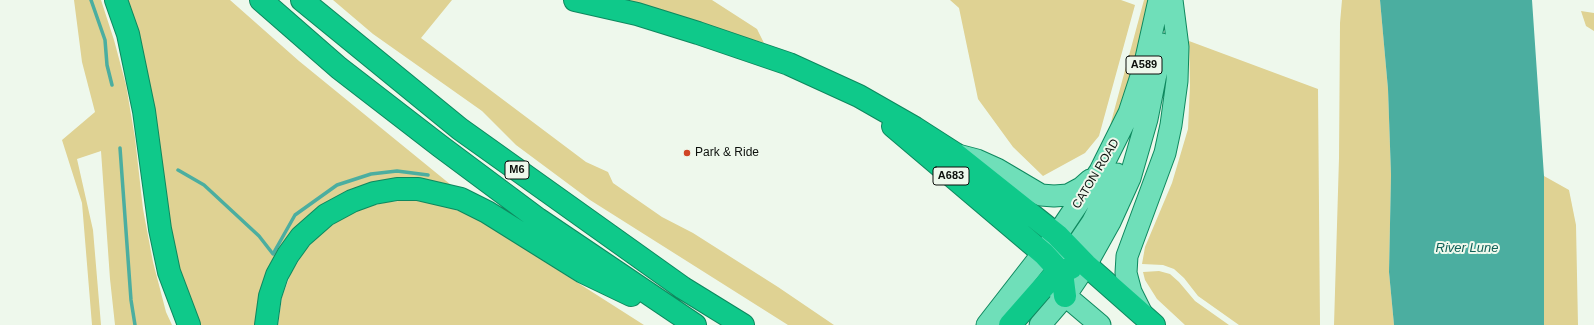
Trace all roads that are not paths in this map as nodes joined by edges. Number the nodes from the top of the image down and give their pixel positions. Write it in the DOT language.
graph roads {
  1 [pos="116,0"];
  2 [pos="261,0"];
  3 [pos="302,0"];
  4 [pos="575,0"];
  5 [pos="1159,0"];
  6 [pos="1169,0"];
  7 [pos="1172,0"];
  8 [pos="859,96"];
  9 [pos="954,153"];
  10 [pos="1100,171"];
  11 [pos="1057,236"];
  12 [pos="1079,258"];
  13 [pos="1047,268"];
  14 [pos="1065,296"];
  15 [pos="1148,320"];
  16 [pos="694,324"];
  17 [pos="189,325"];
  18 [pos="266,325"];
  19 [pos="743,325"];
  20 [pos="987,325"];
  21 [pos="1010,325"];
  22 [pos="1040,325"];
  23 [pos="1100,325"];
  1 -- 17 [label="highway"];
  2 -- 16 [label="highway, M6"];
  3 -- 19 [label="highway, M6"];
  4 -- 8 [label="highway, A683"];
  5 -- 10 [label="main road, CATON ROAD / A589"];
  6 -- 12 [label="main road, A589"];
  7 -- 15 [label="main road"];
  8 -- 9 [label="highway, A683"];
  8 -- 13 [label="highway, A683"];
  9 -- 10 [label="main road"];
  9 -- 11 [label="highway, A683"];
  10 -- 11 [label="main road, CATON ROAD / A589"];
  11 -- 12 [label="highway, A683"];
  11 -- 13 [label="main road, CATON ROAD / A589"];
  12 -- 13 [label="highway"];
  12 -- 14 [label="main road, A589"];
  12 -- 15 [label="highway, A683"];
  13 -- 14 [label="highway"];
  13 -- 20 [label="main road, CATON ROAD / A589"];
  13 -- 21 [label="highway"];
  14 -- 22 [label="main road, A589"];
  14 -- 23 [label="main road"];
  16 -- 18 [label="highway"];
}
